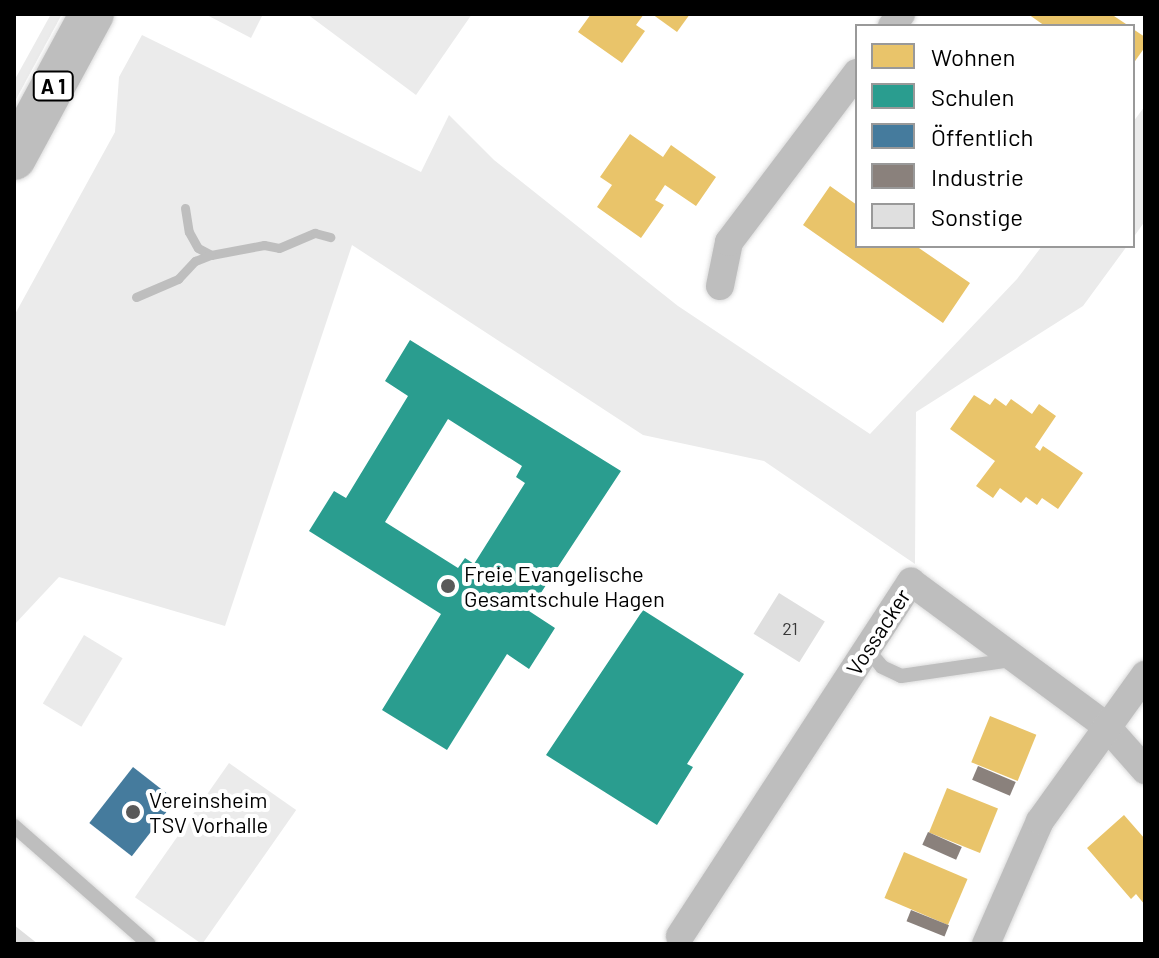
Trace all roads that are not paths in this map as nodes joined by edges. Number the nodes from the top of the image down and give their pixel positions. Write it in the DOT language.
graph roads {
  1 [pos="92,14"];
  2 [pos="855,76"];
  3 [pos="14,158"];
  4 [pos="720,286"];
  5 [pos="867,649"];
  6 [pos="1020,660"];
  7 [pos="1145,675"];
  8 [pos="1106,726"];
  9 [pos="1145,770"];
  10 [pos="14,826"];
  11 [pos="677,940"];
  12 [pos="149,944"];
  13 [pos="986,944"];
  1 -- 3 [label="highway, A 1"];
  2 -- 4 [label="street"];
  5 -- 6 [label="lane"];
  5 -- 6 [label="street, Vossacker"];
  5 -- 11 [label="street, Vossacker"];
  6 -- 8 [label="street, Vossacker"];
  7 -- 8 [label="street"];
  8 -- 9 [label="street, Vossacker"];
  8 -- 13 [label="street"];
  10 -- 12 [label="lane"];
}
